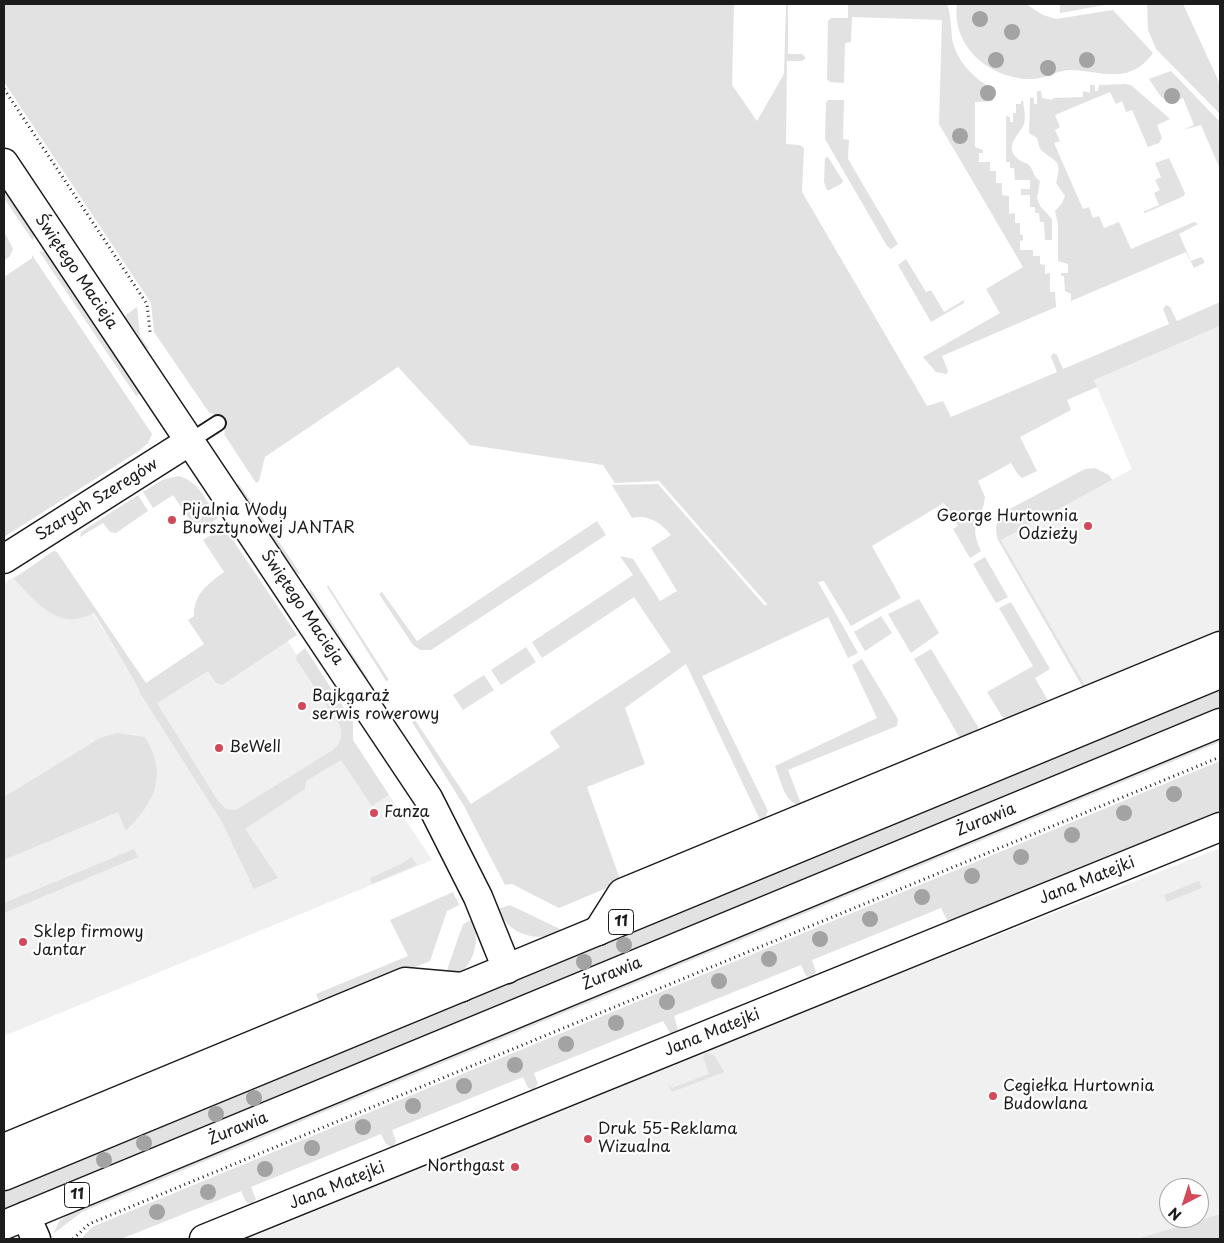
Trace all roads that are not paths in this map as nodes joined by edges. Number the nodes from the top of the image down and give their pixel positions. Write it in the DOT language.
graph roads {
  1 [pos="4,163"];
  2 [pos="218,423"];
  3 [pos="190,442"];
  4 [pos="4,559"];
  5 [pos="1220,646"];
  6 [pos="1220,674"];
  7 [pos="1220,723"];
  8 [pos="1220,827"];
  9 [pos="598,931"];
  10 [pos="507,969"];
  11 [pos="462,987"];
  12 [pos="4,1148"];
  13 [pos="4,1176"];
  14 [pos="22,1227"];
  15 [pos="204,1239"];
  1 -- 3 [label="street, Świętego Macieja"];
  2 -- 3 [label="lane"];
  3 -- 4 [label="street, Szarych Szeregów"];
  3 -- 10 [label="street, Świętego Macieja"];
  5 -- 9 [label="street"];
  6 -- 9 [label="street, 11"];
  7 -- 14 [label="street, Żurawia / 11"];
  8 -- 15 [label="street, Jana Matejki"];
  9 -- 10 [label="street, 11"];
  10 -- 11 [label="street, 11"];
  11 -- 12 [label="street"];
  11 -- 13 [label="street, 11"];
}
